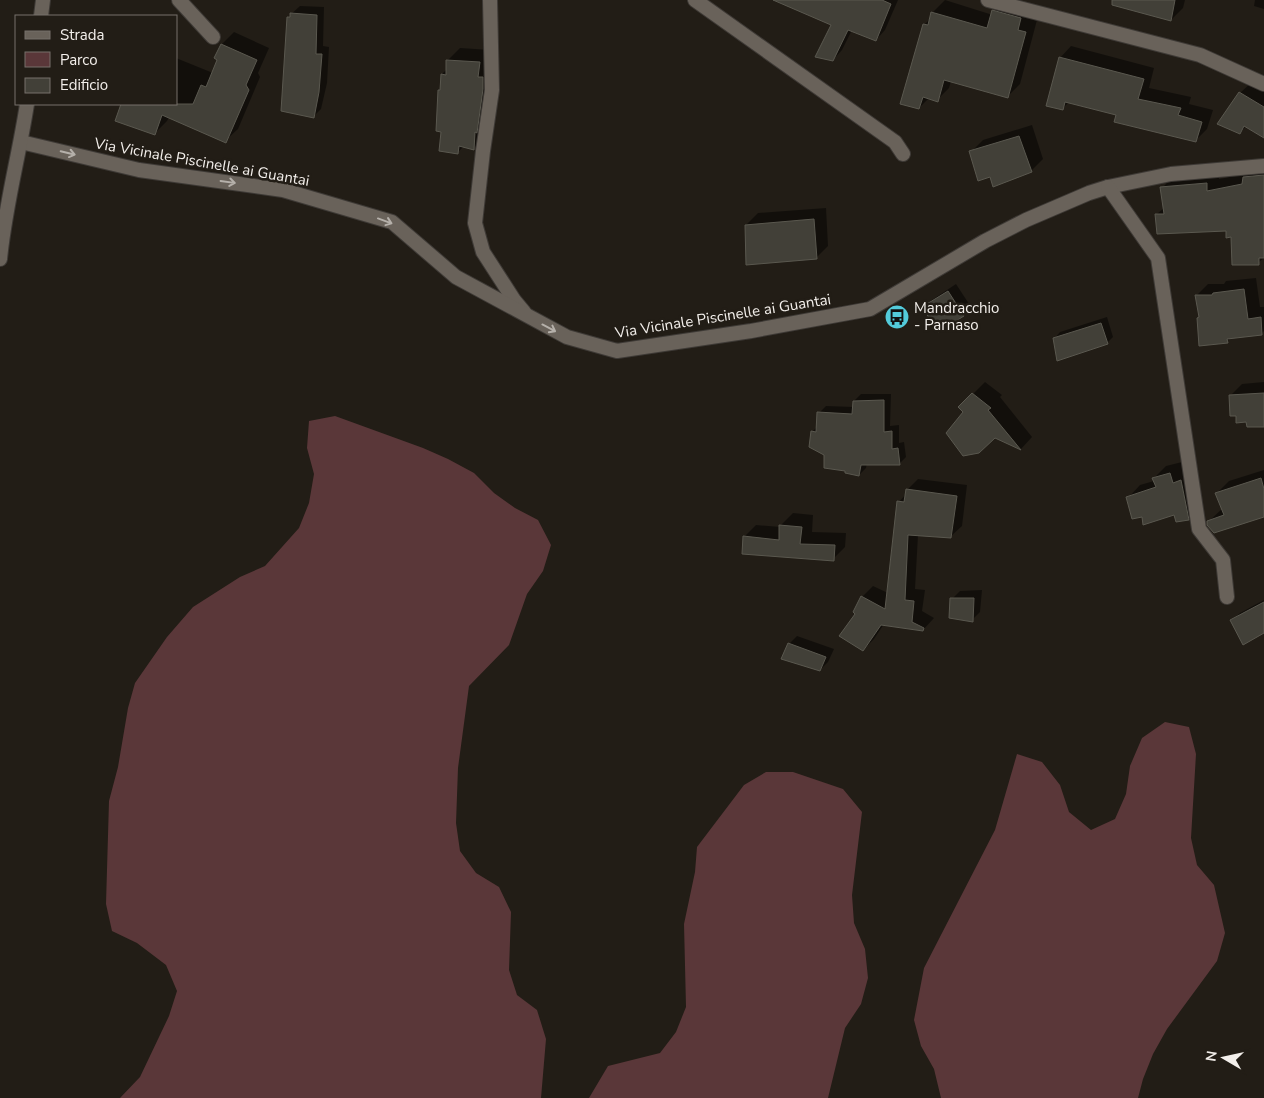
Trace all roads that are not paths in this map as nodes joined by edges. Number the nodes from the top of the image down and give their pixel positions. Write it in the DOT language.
graph roads {
  1 [pos="43,0"];
  2 [pos="179,0"];
  3 [pos="490,0"];
  4 [pos="695,0"];
  5 [pos="988,0"];
  6 [pos="41,15"];
  7 [pos="213,37"];
  8 [pos="1264,84"];
  9 [pos="27,105"];
  10 [pos="21,142"];
  11 [pos="902,154"];
  12 [pos="1264,166"];
  13 [pos="1108,187"];
  14 [pos="0,259"];
  15 [pos="528,317"];
  16 [pos="1227,597"];
  1 -- 6 [label="street"];
  2 -- 7 [label="street"];
  3 -- 15 [label="street"];
  4 -- 11 [label="street"];
  5 -- 8 [label="street"];
  9 -- 10 [label="street"];
  10 -- 14 [label="street"];
  10 -- 15 [label="street, Via Vicinale Piscinelle ai Guantai, one-way"];
  12 -- 13 [label="street, Via Vicinale Piscinelle ai Guantai"];
  15 -- 13 [label="street, Via Vicinale Piscinelle ai Guantai, one-way"];
  13 -- 16 [label="street"];
}
